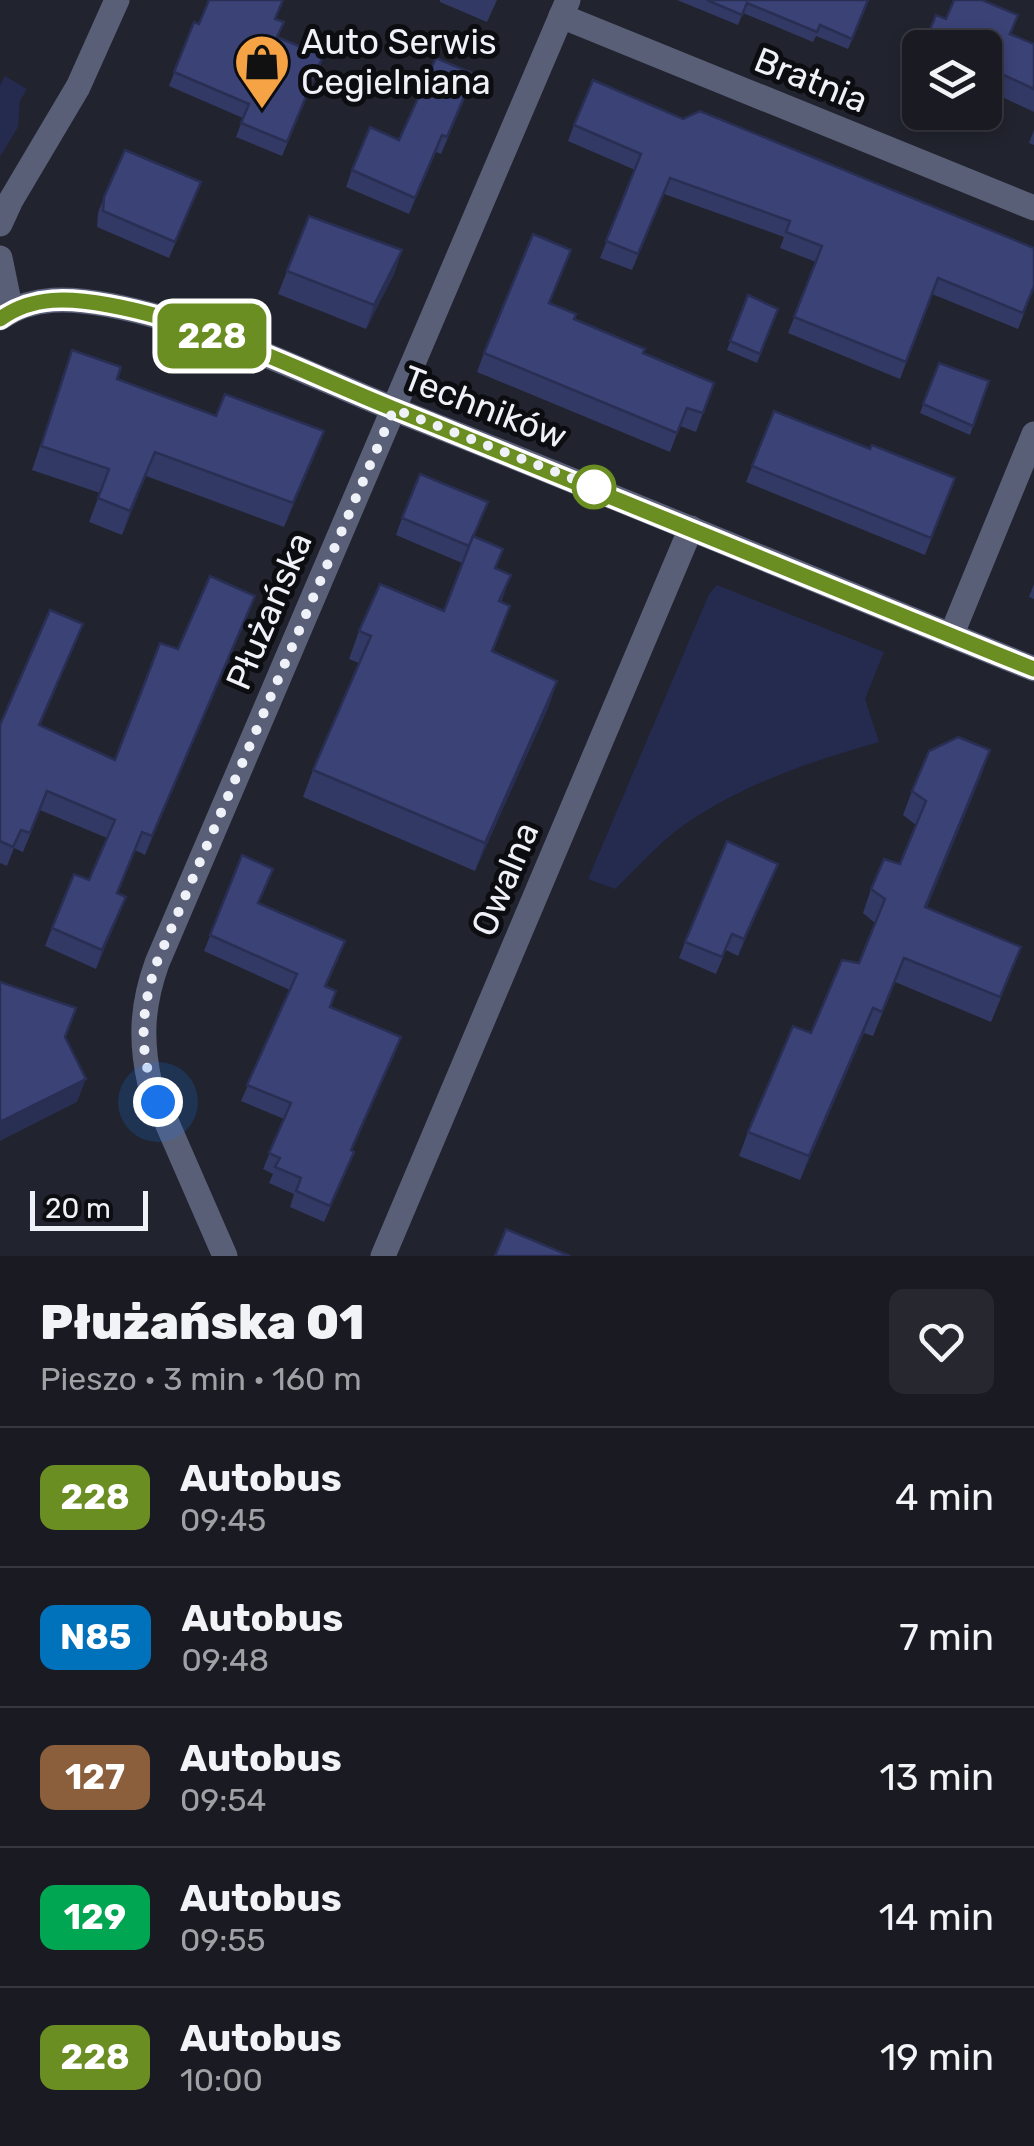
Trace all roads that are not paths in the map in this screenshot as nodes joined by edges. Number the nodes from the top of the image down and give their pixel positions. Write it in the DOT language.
graph roads {
  1 [pos="117,0"];
  2 [pos="564,8"];
  3 [pos="1034,208"];
  4 [pos="0,224"];
  5 [pos="0,258"];
  6 [pos="6,315"];
  7 [pos="394,409"];
  8 [pos="1034,434"];
  9 [pos="691,528"];
  10 [pos="951,636"];
  11 [pos="1034,669"];
  12 [pos="225,1256"];
  13 [pos="383,1256"];
  1 -- 4 [label="street"];
  2 -- 3 [label="street, Bratnia"];
  2 -- 7 [label="street, Płużańska"];
  5 -- 6 [label="street"];
  6 -- 7 [label="street, Techników"];
  7 -- 9 [label="street, Techników"];
  7 -- 12 [label="street, Płużańska"];
  8 -- 10 [label="street"];
  9 -- 10 [label="street, Techników"];
  9 -- 13 [label="street, Owalna"];
  10 -- 11 [label="street, Techników"];
}
